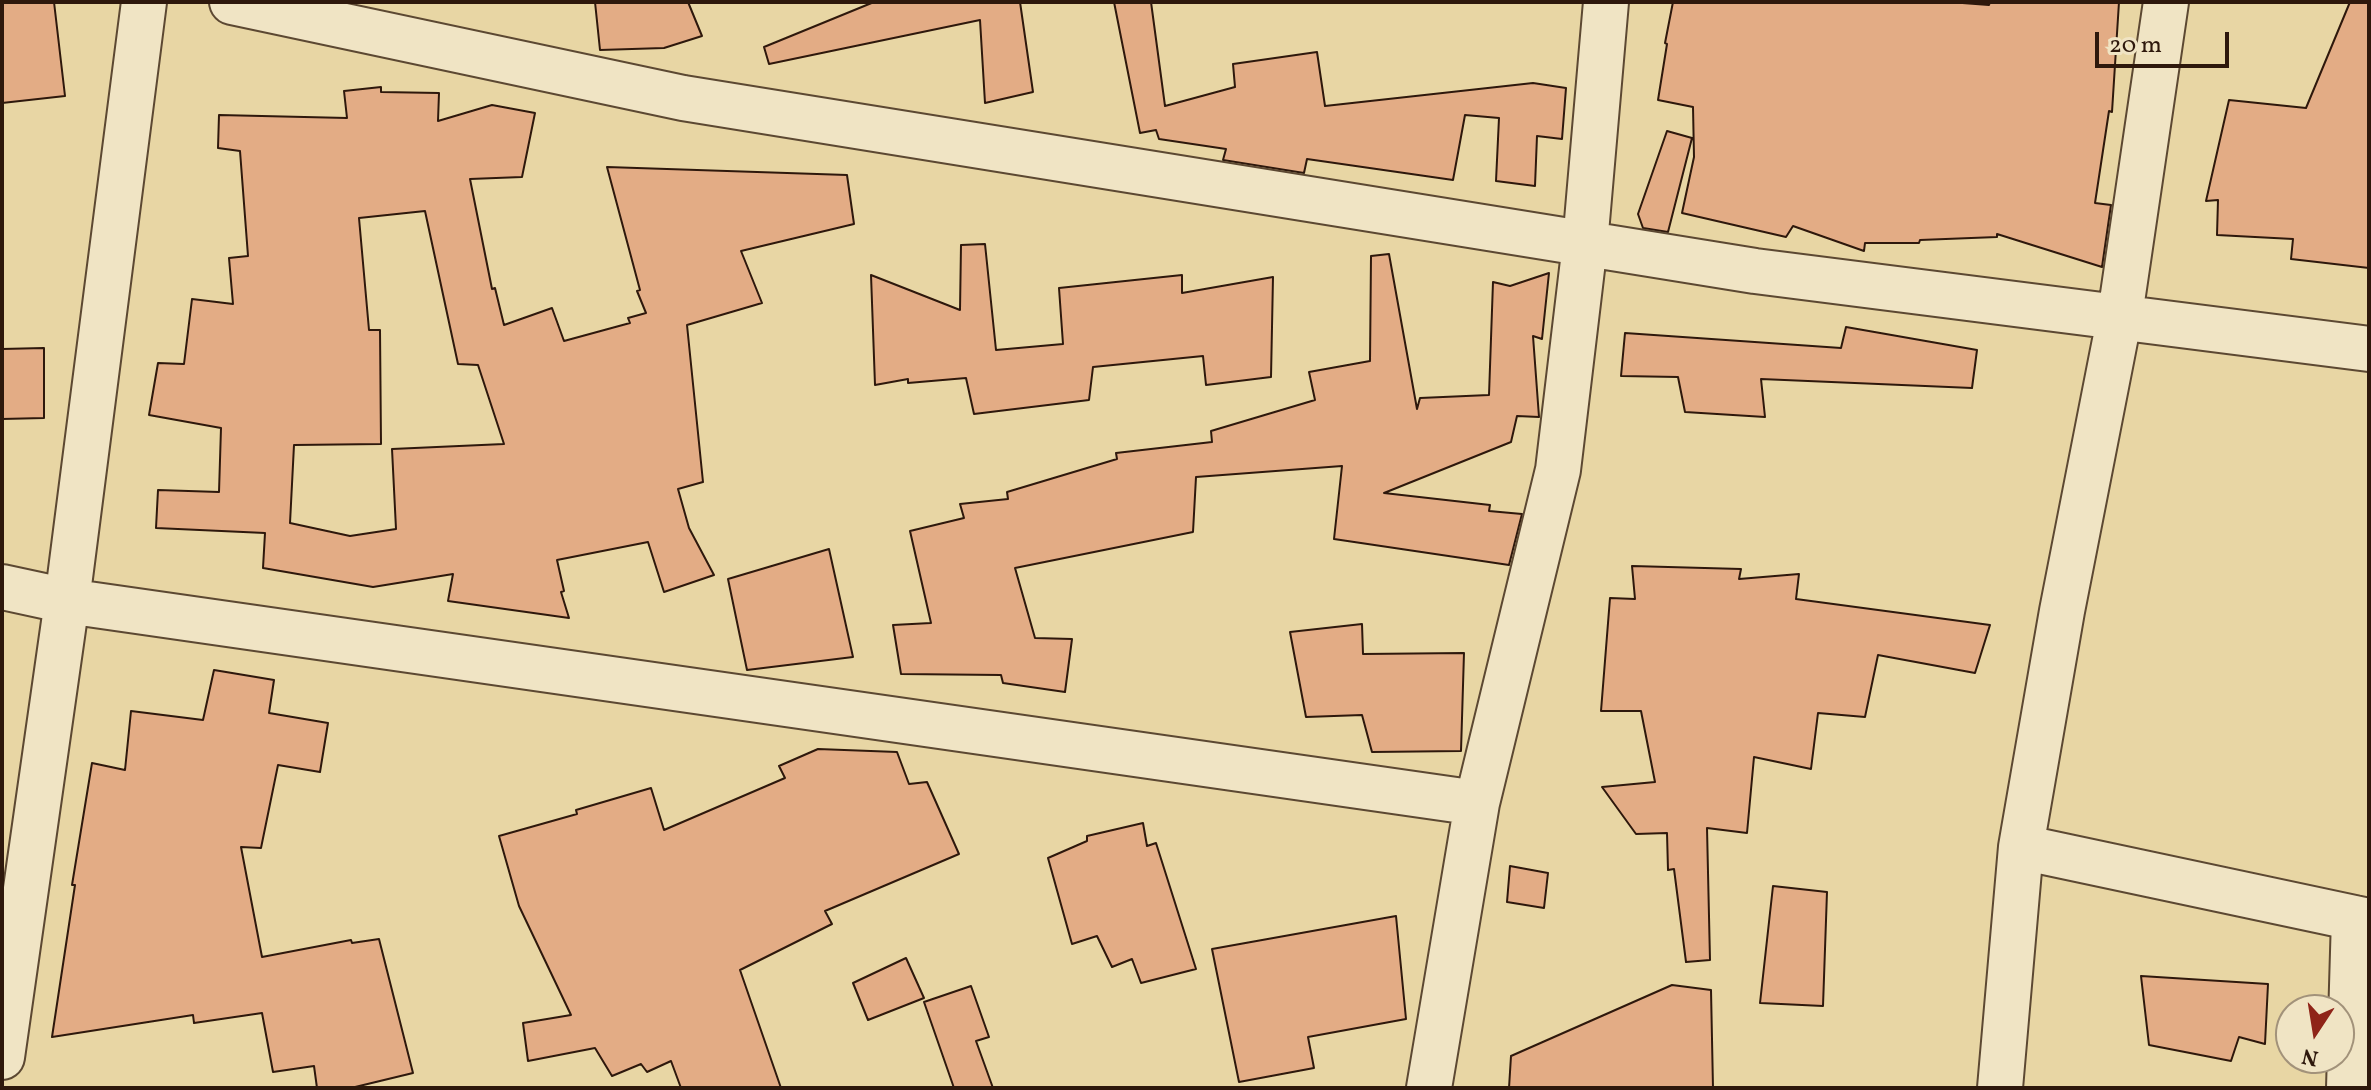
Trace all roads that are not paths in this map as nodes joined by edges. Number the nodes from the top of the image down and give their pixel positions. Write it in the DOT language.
graph roads {
  1 [pos="144,2"];
  2 [pos="232,2"];
  3 [pos="1606,2"];
  4 [pos="2166,2"];
  5 [pos="1585,244"];
  6 [pos="2120,315"];
  7 [pos="2369,349"];
  8 [pos="2,587"];
  9 [pos="67,601"];
  10 [pos="1477,803"];
  11 [pos="2021,847"];
  12 [pos="2362,920"];
  13 [pos="2,1057"];
  14 [pos="1429,1088"];
  15 [pos="2000,1088"];
  16 [pos="2349,1088"];
  1 -- 9 [label="street"];
  2 -- 5 [label="street"];
  3 -- 5 [label="street"];
  4 -- 6 [label="street"];
  5 -- 6 [label="street"];
  5 -- 10 [label="street"];
  6 -- 7 [label="street"];
  6 -- 11 [label="street"];
  8 -- 9 [label="street"];
  9 -- 10 [label="street"];
  9 -- 13 [label="street"];
  10 -- 14 [label="street"];
  11 -- 12 [label="street"];
  11 -- 15 [label="street"];
  12 -- 16 [label="street"];
}
